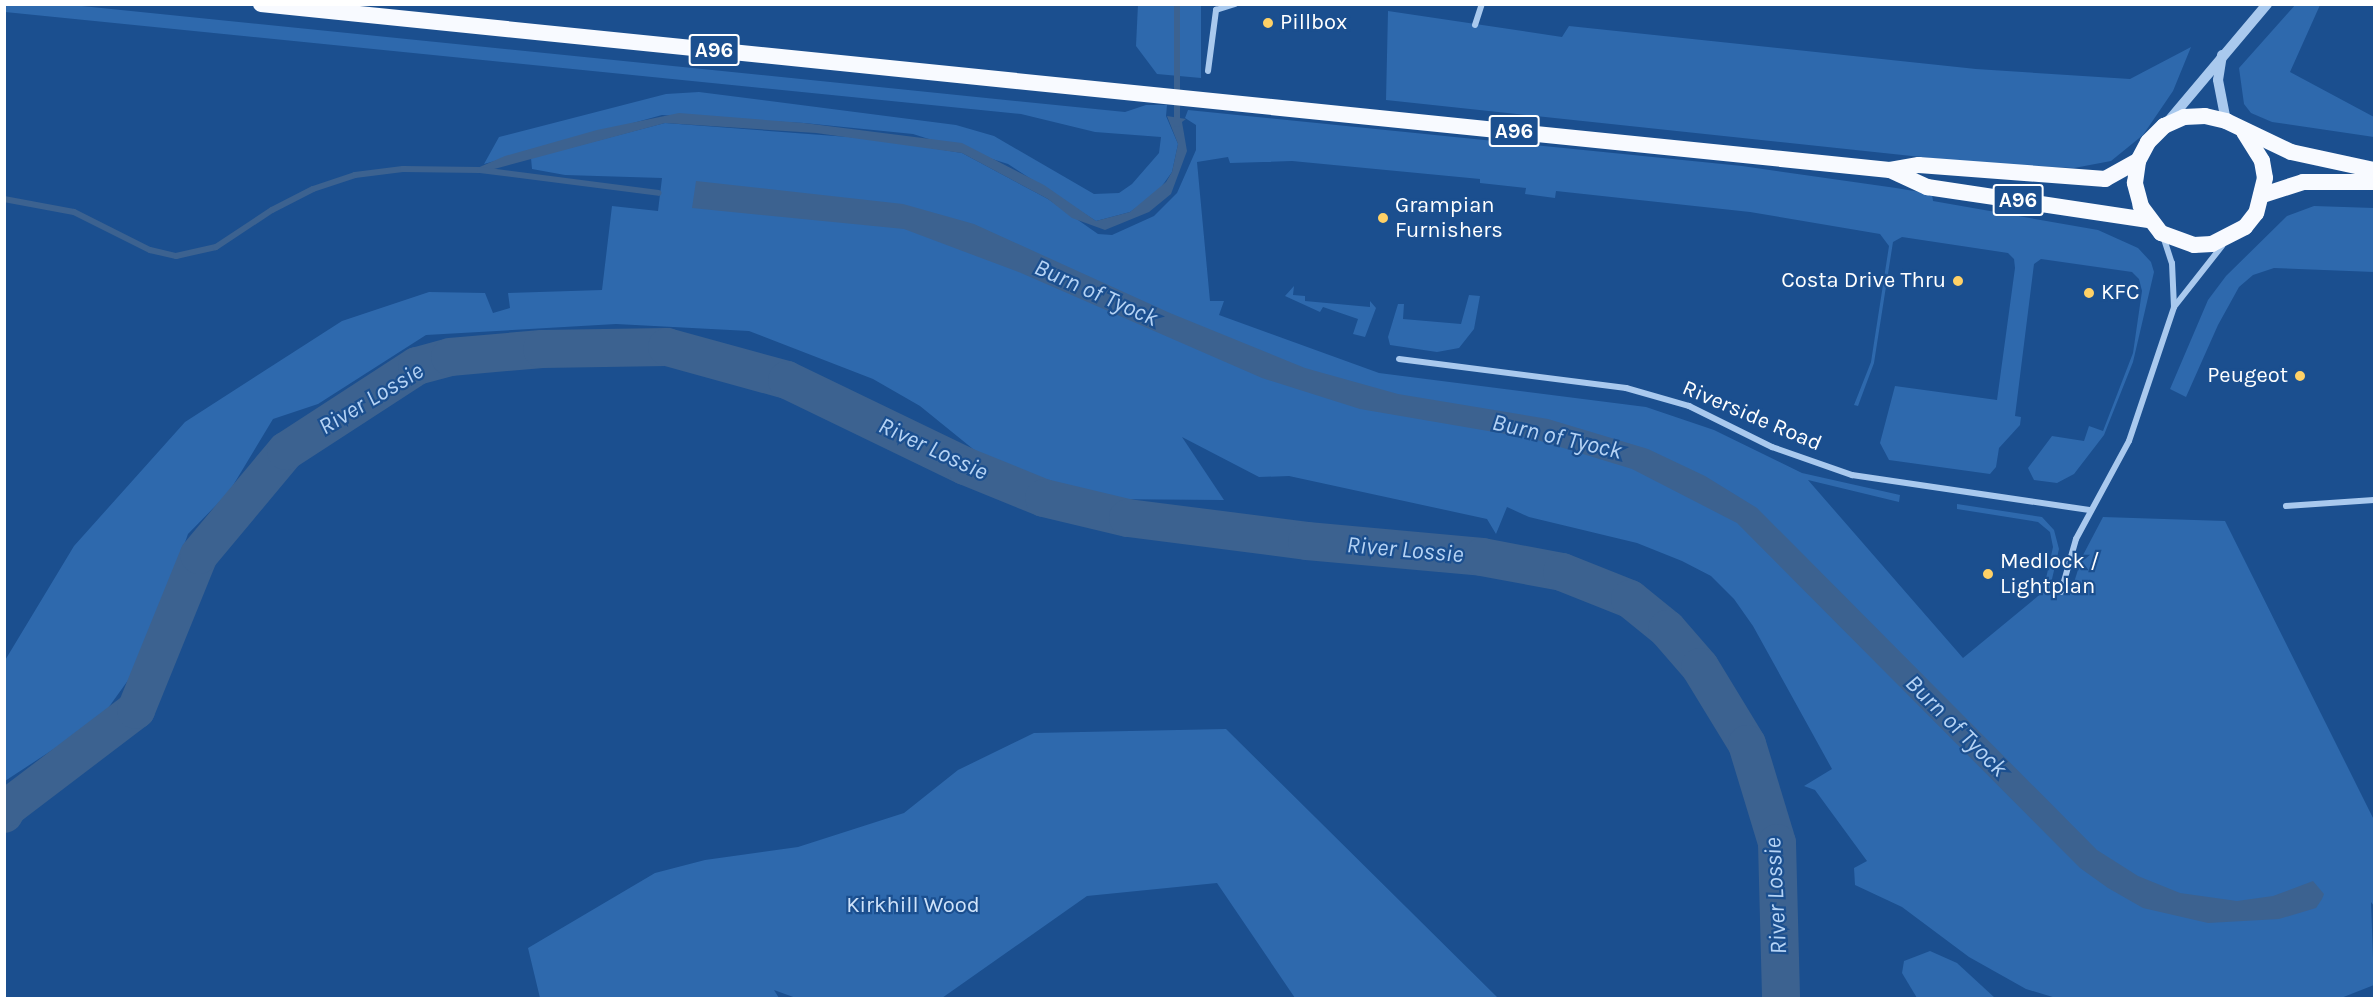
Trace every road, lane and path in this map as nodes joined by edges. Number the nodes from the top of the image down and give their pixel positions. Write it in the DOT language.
graph roads {
  1 [pos="261,4"];
  2 [pos="1235,4"];
  3 [pos="1482,4"];
  4 [pos="2267,4"];
  5 [pos="1475,25"];
  6 [pos="2223,55"];
  7 [pos="1208,71"];
  8 [pos="2226,121"];
  9 [pos="2164,126"];
  10 [pos="2244,132"];
  11 [pos="2138,161"];
  12 [pos="1890,170"];
  13 [pos="2374,170"];
  14 [pos="2374,182"];
  15 [pos="2263,195"];
  16 [pos="2149,220"];
  17 [pos="2161,233"];
  18 [pos="2230,238"];
  19 [pos="2174,307"];
  20 [pos="1399,359"];
  21 [pos="2374,500"];
  22 [pos="2286,506"];
  23 [pos="2089,510"];
  24 [pos="2061,592"];
  1 -- 12 [label="highway, A96"];
  2 -- 7 [label="street"];
  3 -- 5 [label="street"];
  4 -- 6 [label="street"];
  6 -- 8 [label="street"];
  6 -- 9 [label="street"];
  8 -- 9 [label="highway"];
  8 -- 10 [label="highway"];
  9 -- 11 [label="highway, A96"];
  10 -- 13 [label="highway"];
  10 -- 15 [label="highway"];
  11 -- 12 [label="highway, A96"];
  11 -- 16 [label="highway"];
  12 -- 16 [label="highway, A96"];
  14 -- 15 [label="highway"];
  15 -- 18 [label="highway"];
  16 -- 17 [label="highway"];
  17 -- 18 [label="highway"];
  17 -- 19 [label="street"];
  18 -- 19 [label="street"];
  19 -- 23 [label="street"];
  20 -- 23 [label="street, Riverside Road"];
  21 -- 22 [label="street"];
  23 -- 24 [label="street"];
}
